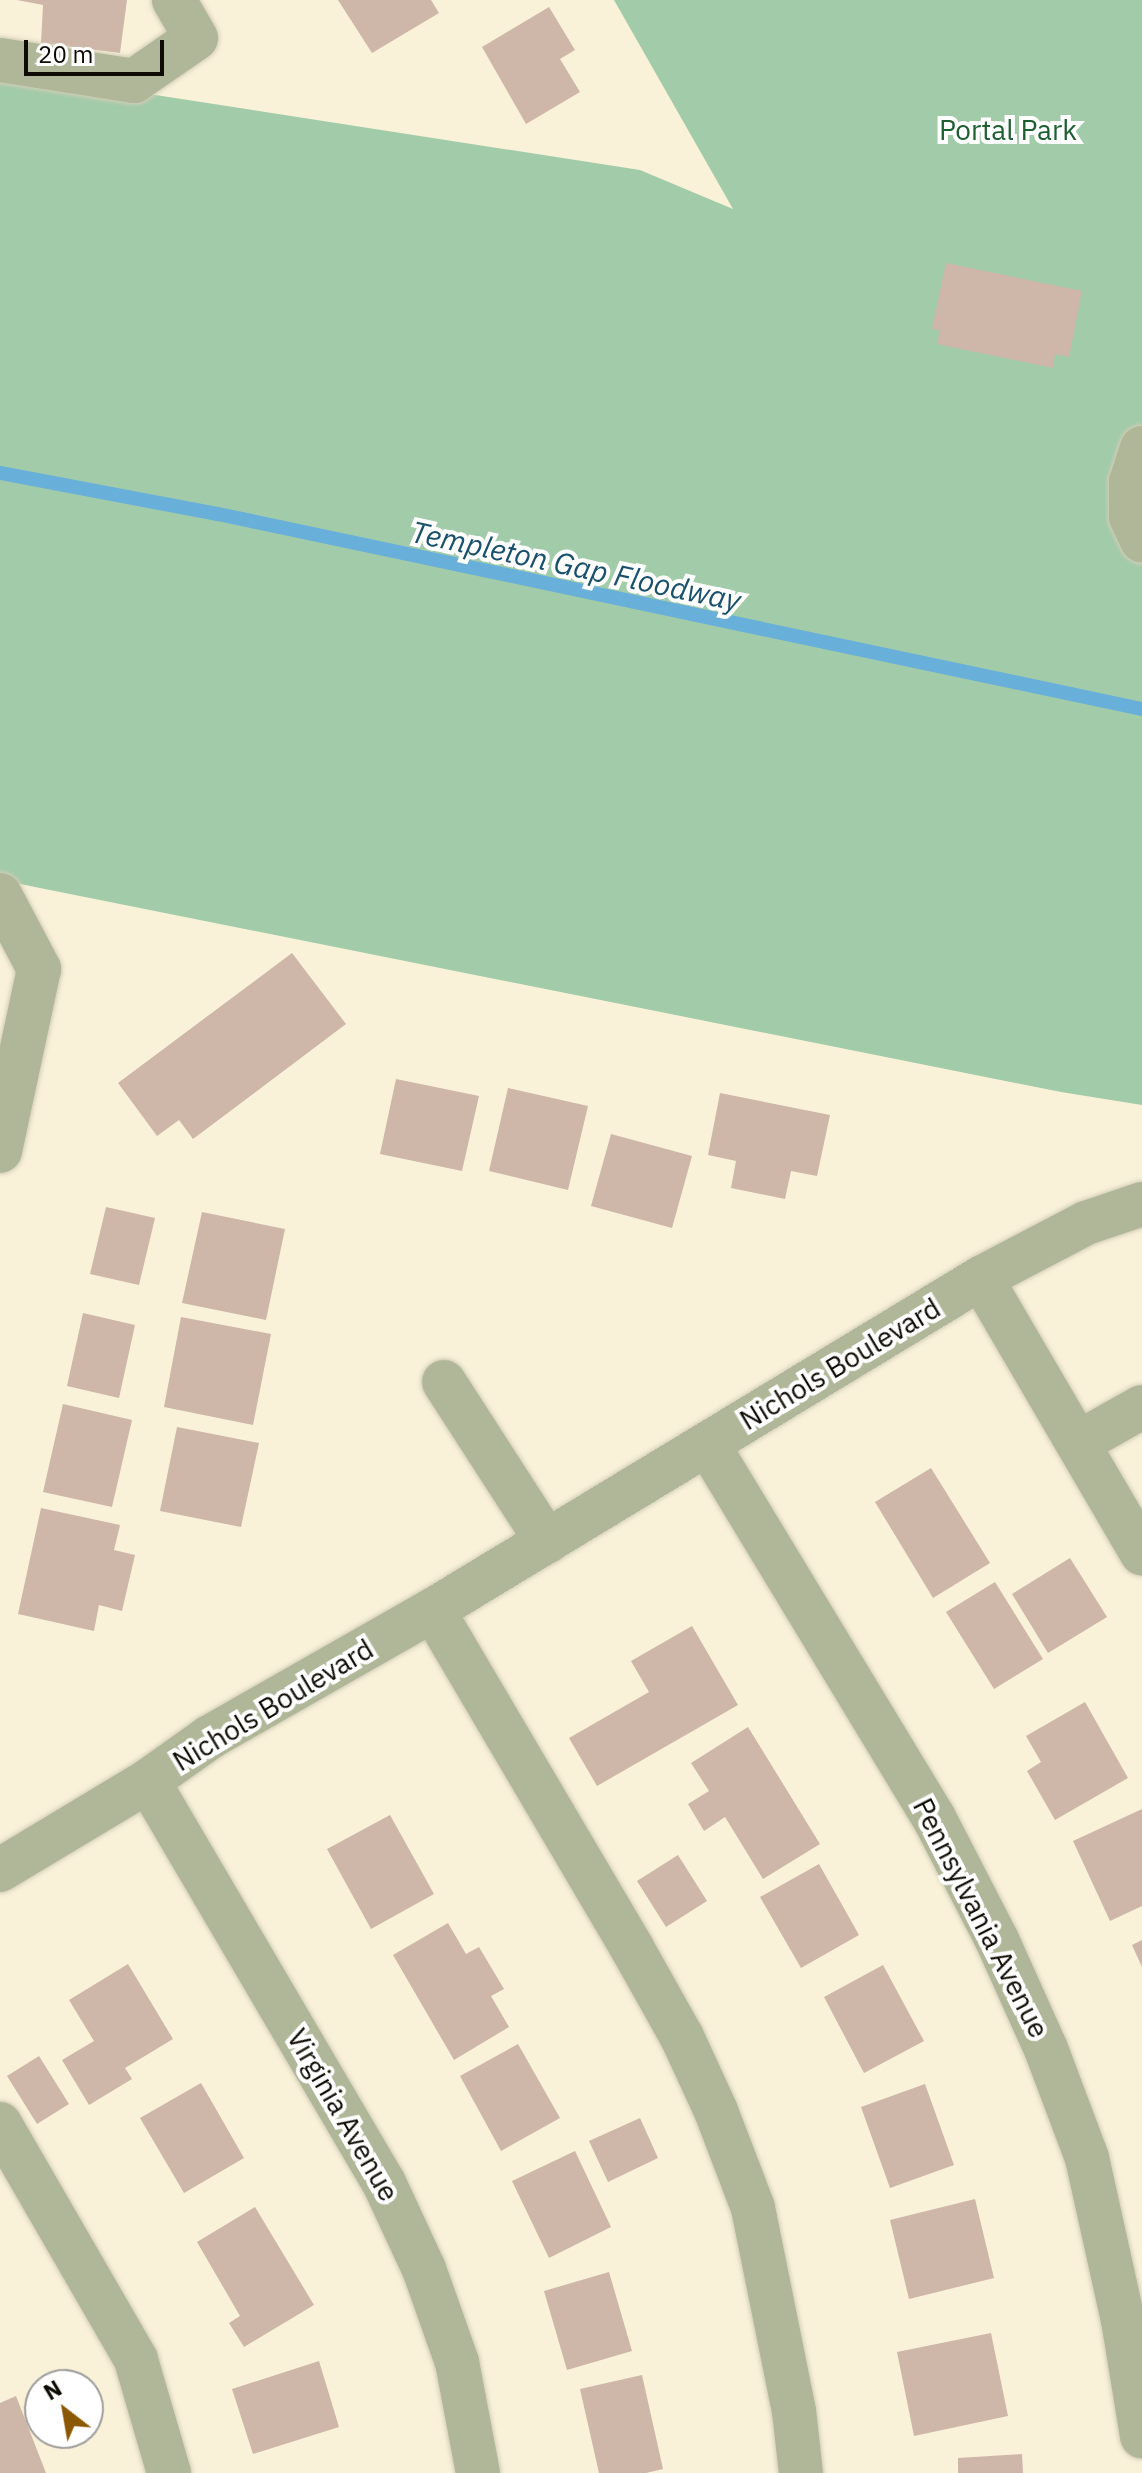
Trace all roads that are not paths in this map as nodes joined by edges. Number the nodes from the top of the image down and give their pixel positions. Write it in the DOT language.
graph roads {
  1 [pos="174,0"];
  2 [pos="0,60"];
  3 [pos="1142,448"];
  4 [pos="1142,541"];
  5 [pos="0,895"];
  6 [pos="0,1151"];
  7 [pos="1142,1204"];
  8 [pos="981,1278"];
  9 [pos="444,1382"];
  10 [pos="1142,1407"];
  11 [pos="1078,1443"];
  12 [pos="708,1445"];
  13 [pos="547,1542"];
  14 [pos="1142,1553"];
  15 [pos="433,1610"];
  16 [pos="148,1781"];
  17 [pos="0,1870"];
  18 [pos="0,2124"];
  19 [pos="1142,2436"];
  20 [pos="169,2473"];
  21 [pos="478,2473"];
  22 [pos="801,2473"];
  1 -- 2 [label="street"];
  3 -- 4 [label="street"];
  5 -- 6 [label="street"];
  7 -- 8 [label="street, Nichols Boulevard"];
  8 -- 11 [label="street"];
  8 -- 12 [label="street, Nichols Boulevard"];
  9 -- 13 [label="street"];
  10 -- 11 [label="street"];
  11 -- 14 [label="street"];
  12 -- 13 [label="street, Nichols Boulevard"];
  12 -- 19 [label="street, Pennsylvania Avenue"];
  13 -- 15 [label="street, Nichols Boulevard"];
  15 -- 16 [label="street, Nichols Boulevard"];
  15 -- 22 [label="street"];
  16 -- 17 [label="street, Nichols Boulevard"];
  16 -- 21 [label="street, Virginia Avenue"];
  18 -- 20 [label="street"];
}
